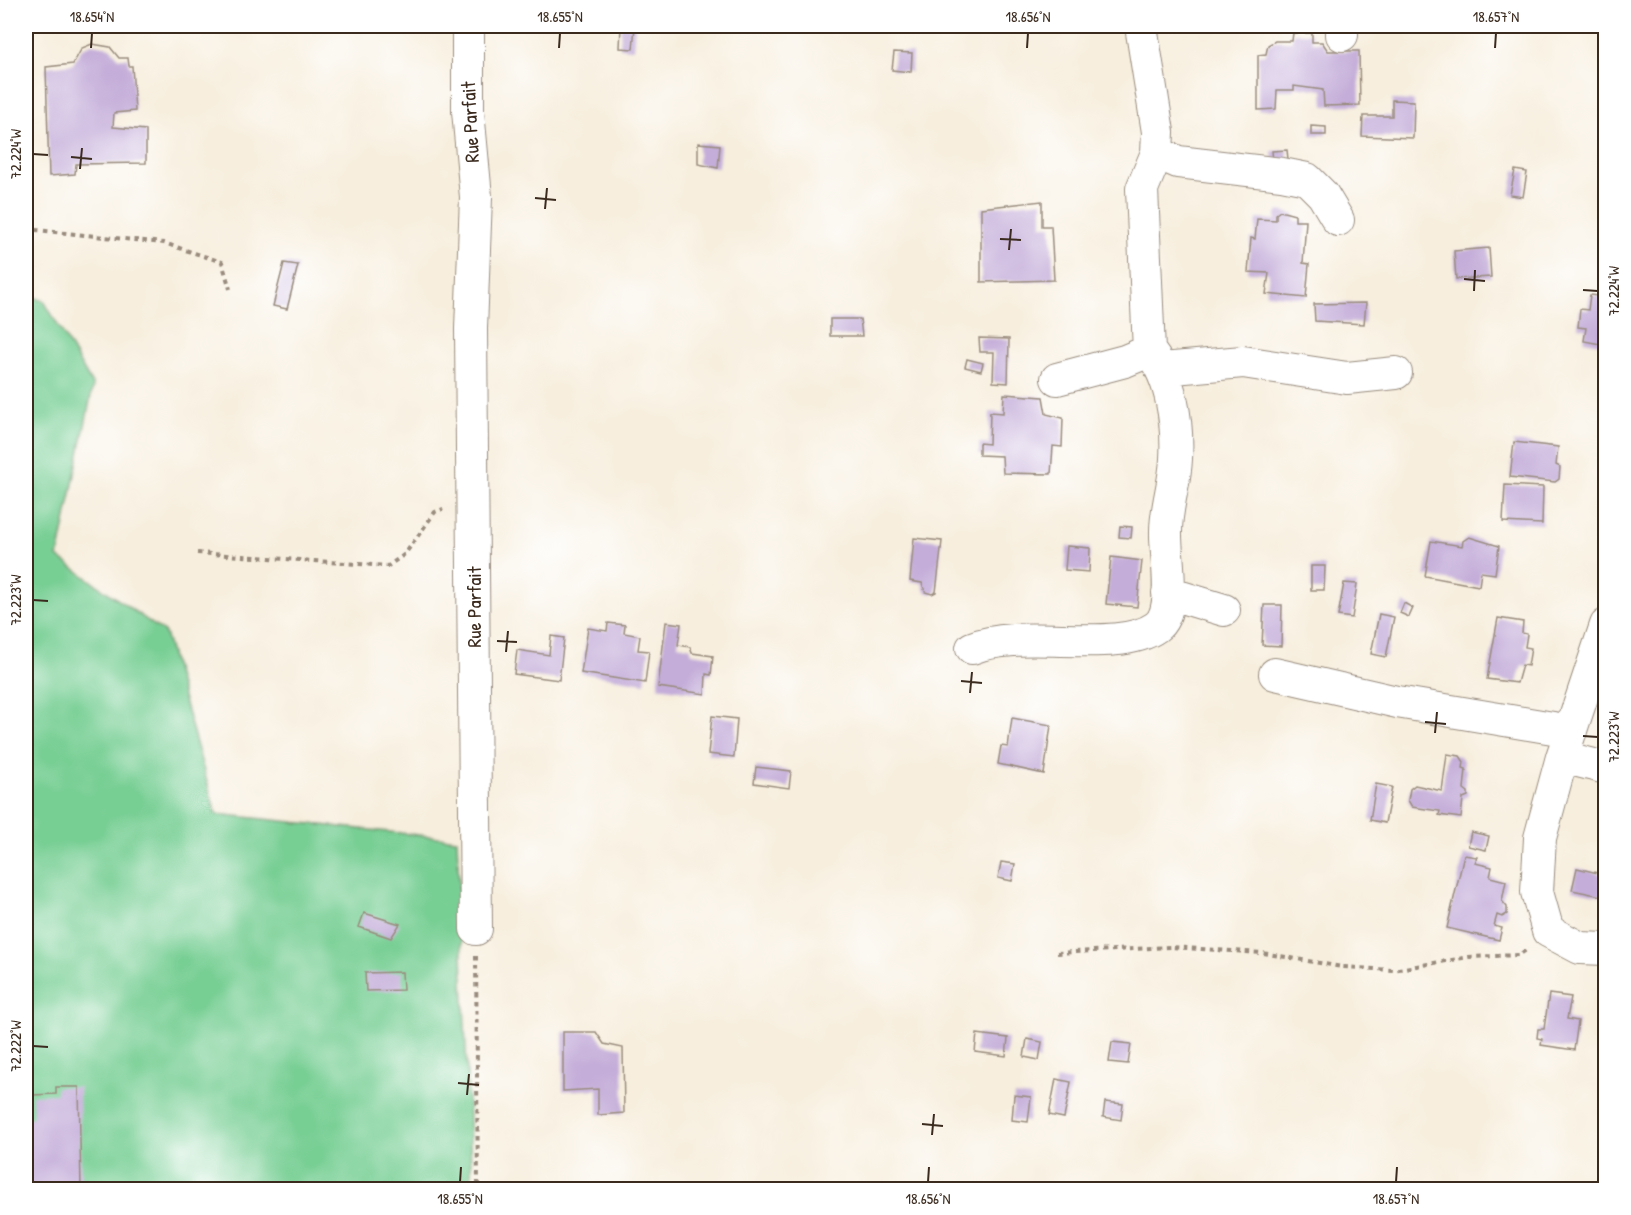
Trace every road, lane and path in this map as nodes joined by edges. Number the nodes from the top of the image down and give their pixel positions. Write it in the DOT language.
graph roads {
  1 [pos="468,26"];
  2 [pos="1141,26"];
  3 [pos="1157,153"];
  4 [pos="1338,220"];
  5 [pos="26,229"];
  6 [pos="230,289"];
  7 [pos="1155,360"];
  8 [pos="1396,373"];
  9 [pos="1057,379"];
  10 [pos="474,496"];
  11 [pos="198,553"];
  12 [pos="1168,593"];
  13 [pos="1224,610"];
  14 [pos="1605,625"];
  15 [pos="972,648"];
  16 [pos="1275,674"];
  17 [pos="1567,744"];
  18 [pos="1605,768"];
  19 [pos="476,929"];
  20 [pos="1548,931"];
  21 [pos="1605,949"];
  22 [pos="1057,953"];
  23 [pos="478,1190"];
  1 -- 10 [label="street, Rue Parfait"];
  2 -- 3 [label="street"];
  3 -- 4 [label="street"];
  3 -- 7 [label="street"];
  5 -- 6 [label="path"];
  7 -- 8 [label="street"];
  7 -- 9 [label="street"];
  7 -- 12 [label="street"];
  10 -- 11 [label="path"];
  10 -- 19 [label="street, Rue Parfait"];
  12 -- 13 [label="street"];
  12 -- 15 [label="street"];
  14 -- 17 [label="street"];
  16 -- 17 [label="street"];
  17 -- 18 [label="street"];
  17 -- 20 [label="street"];
  19 -- 23 [label="path"];
  20 -- 21 [label="street"];
  20 -- 22 [label="path"];
}
